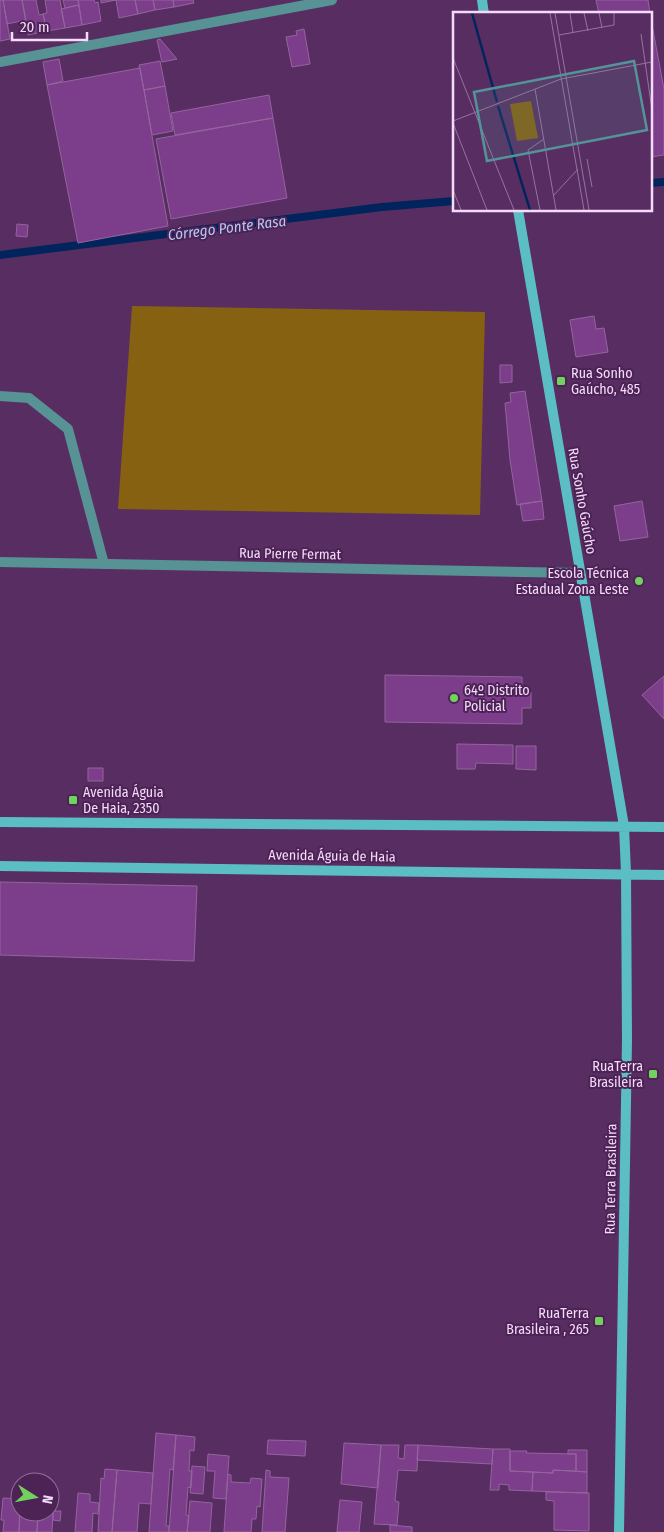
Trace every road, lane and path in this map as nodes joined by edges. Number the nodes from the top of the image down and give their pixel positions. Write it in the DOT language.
graph roads {
  1 [pos="332,0"];
  2 [pos="0,62"];
  3 [pos="518,211"];
  4 [pos="0,396"];
  5 [pos="0,562"];
  6 [pos="104,564"];
  7 [pos="580,573"];
  8 [pos="0,822"];
  9 [pos="624,826"];
  10 [pos="664,827"];
  11 [pos="0,866"];
  12 [pos="626,873"];
  13 [pos="664,875"];
  14 [pos="619,1532"];
  1 -- 2 [label="street"];
  3 -- 7 [label="street, Rua Sonho Gaúcho"];
  4 -- 6 [label="street"];
  5 -- 6 [label="street, Rua Pierre Fermat"];
  6 -- 7 [label="street, Rua Pierre Fermat"];
  7 -- 9 [label="street, Rua Sonho Gaúcho"];
  8 -- 9 [label="street"];
  9 -- 10 [label="street"];
  9 -- 12 [label="street, Rua Terra Brasileira"];
  11 -- 12 [label="street, Avenida Águia de Haia"];
  12 -- 13 [label="street, Avenida Águia de Haia"];
  12 -- 14 [label="street, Rua Terra Brasileira"];
}
